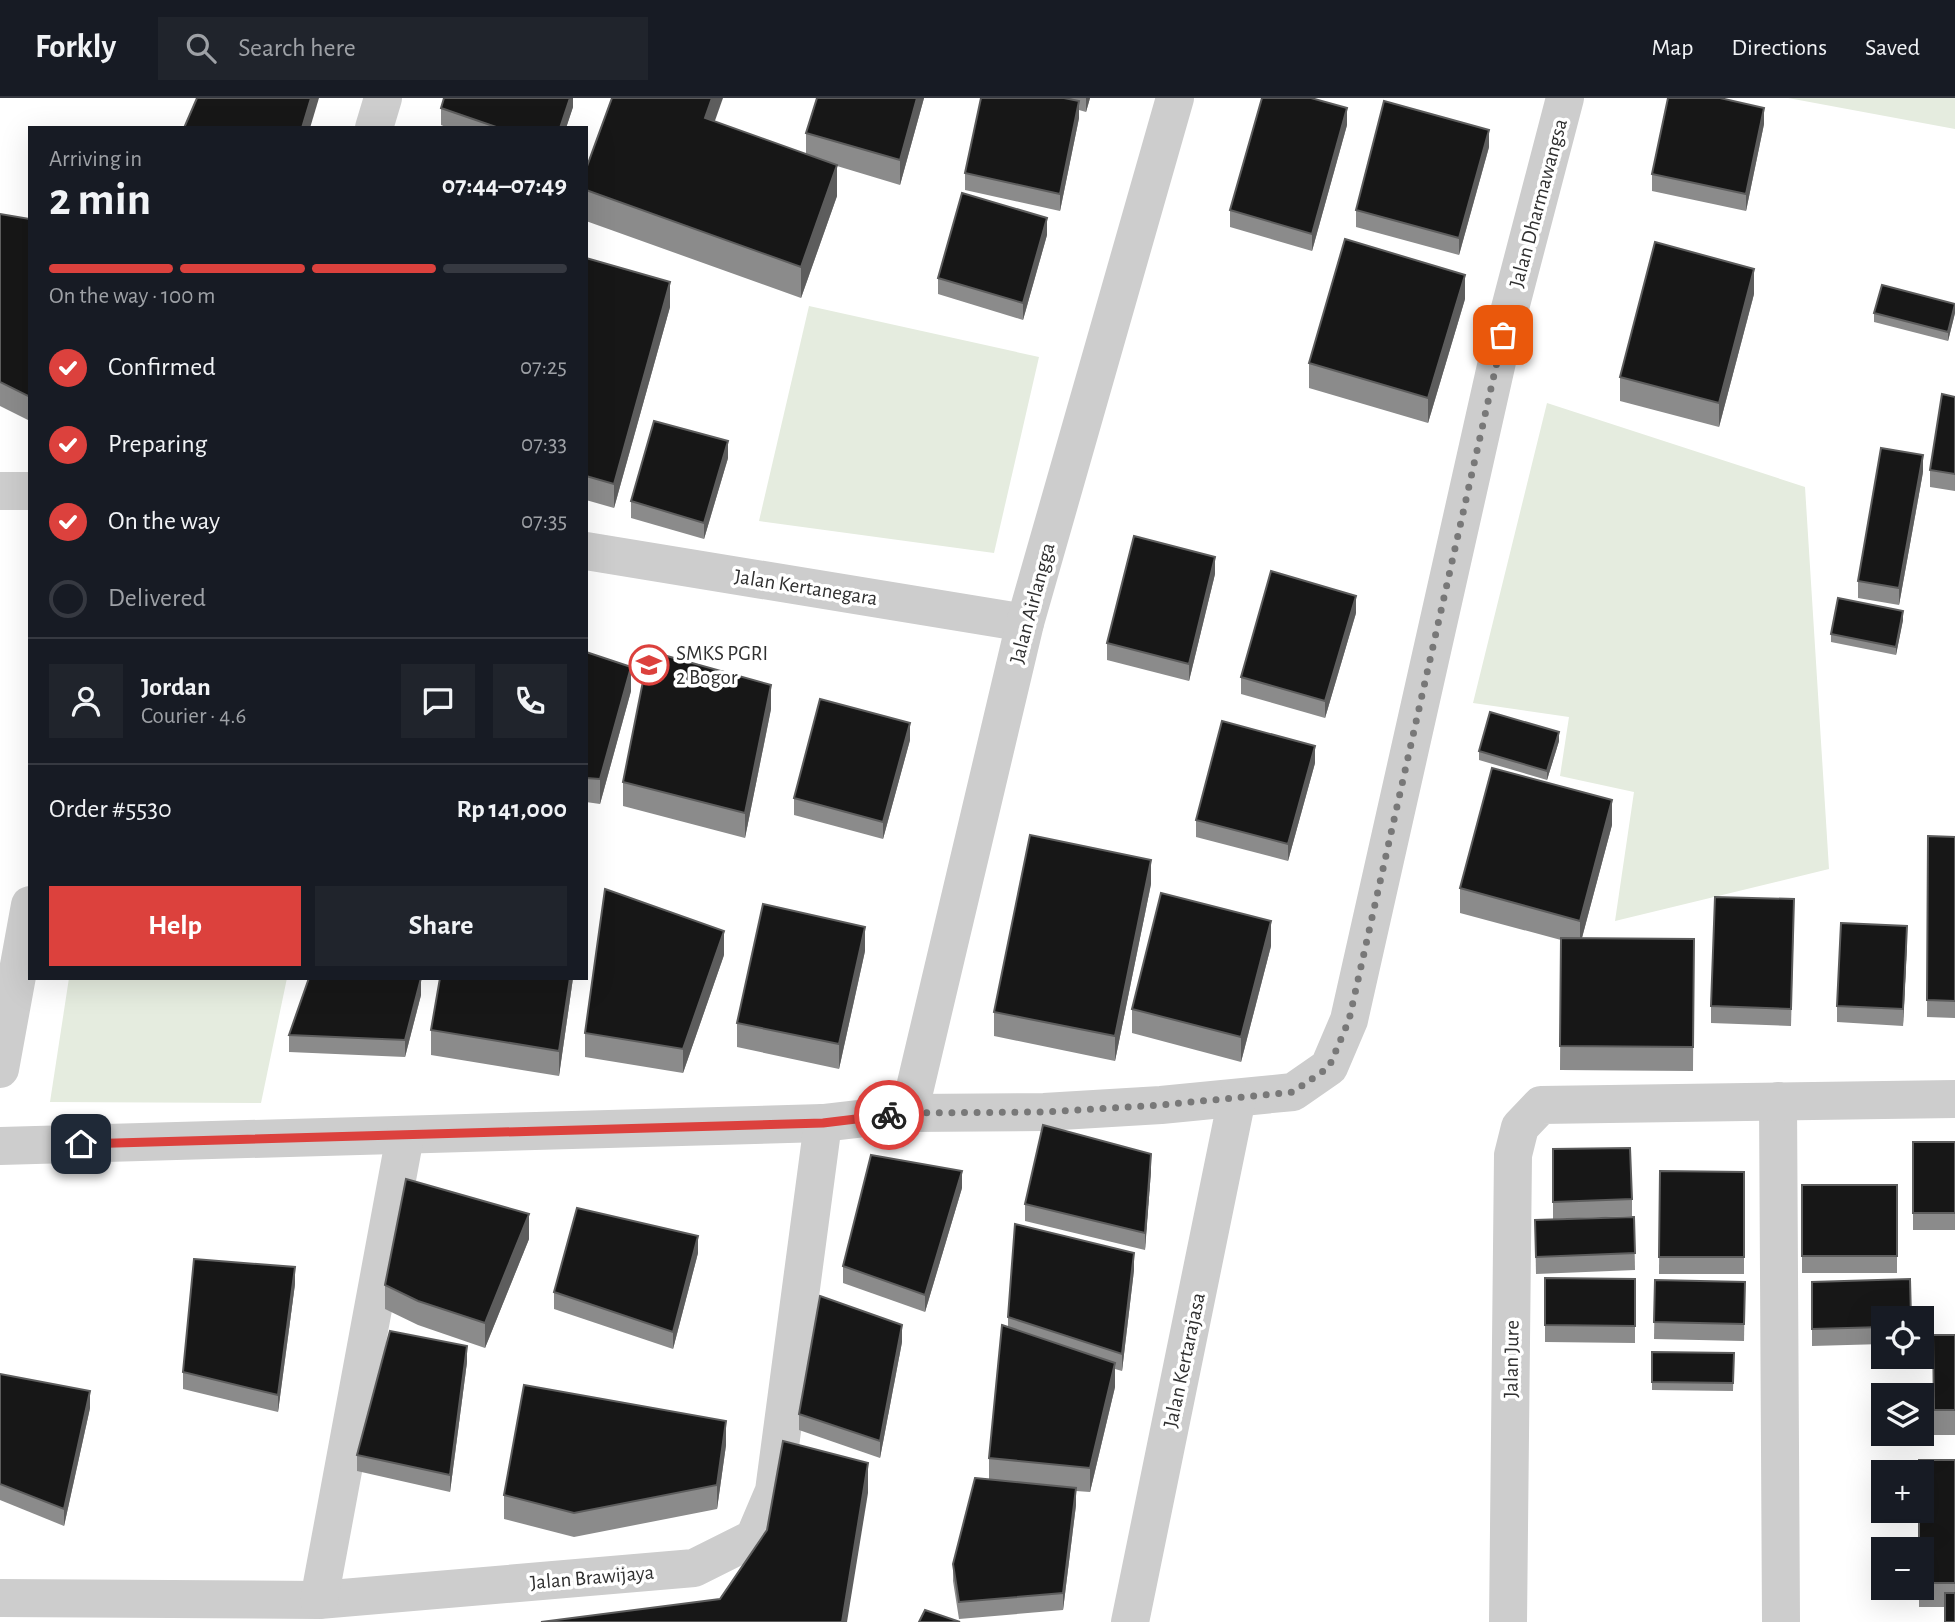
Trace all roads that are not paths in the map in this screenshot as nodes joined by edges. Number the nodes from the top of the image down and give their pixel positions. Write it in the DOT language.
graph roads {
  1 [pos="383,98"];
  2 [pos="1175,98"];
  3 [pos="1565,98"];
  4 [pos="375,126"];
  5 [pos="0,491"];
  6 [pos="28,491"];
  7 [pos="588,551"];
  8 [pos="1025,623"];
  9 [pos="28,916"];
  10 [pos="0,1069"];
  11 [pos="1237,1098"];
  12 [pos="1955,1098"];
  13 [pos="1777,1101"];
  14 [pos="909,1113"];
  15 [pos="823,1123"];
  16 [pos="405,1136"];
  17 [pos="0,1146"];
  18 [pos="0,1598"];
  19 [pos="319,1600"];
  20 [pos="1130,1622"];
  21 [pos="1508,1622"];
  22 [pos="1781,1622"];
  1 -- 4 [label="street"];
  2 -- 8 [label="street, Jalan Airlangga"];
  3 -- 11 [label="street, Jalan Dharmawangsa"];
  5 -- 6 [label="street"];
  7 -- 8 [label="street, Jalan Kertanegara"];
  8 -- 14 [label="street, Jalan Airlangga"];
  9 -- 10 [label="street"];
  11 -- 14 [label="street"];
  11 -- 20 [label="street, Jalan Kertarajasa"];
  12 -- 13 [label="street"];
  13 -- 21 [label="street, Jalan Jure"];
  13 -- 22 [label="street"];
  14 -- 15 [label="street"];
  15 -- 16 [label="street"];
  15 -- 19 [label="street, Jalan Brawijaya"];
  16 -- 17 [label="street"];
  16 -- 19 [label="street"];
  18 -- 19 [label="street, Jalan Brawijaya"];
}
